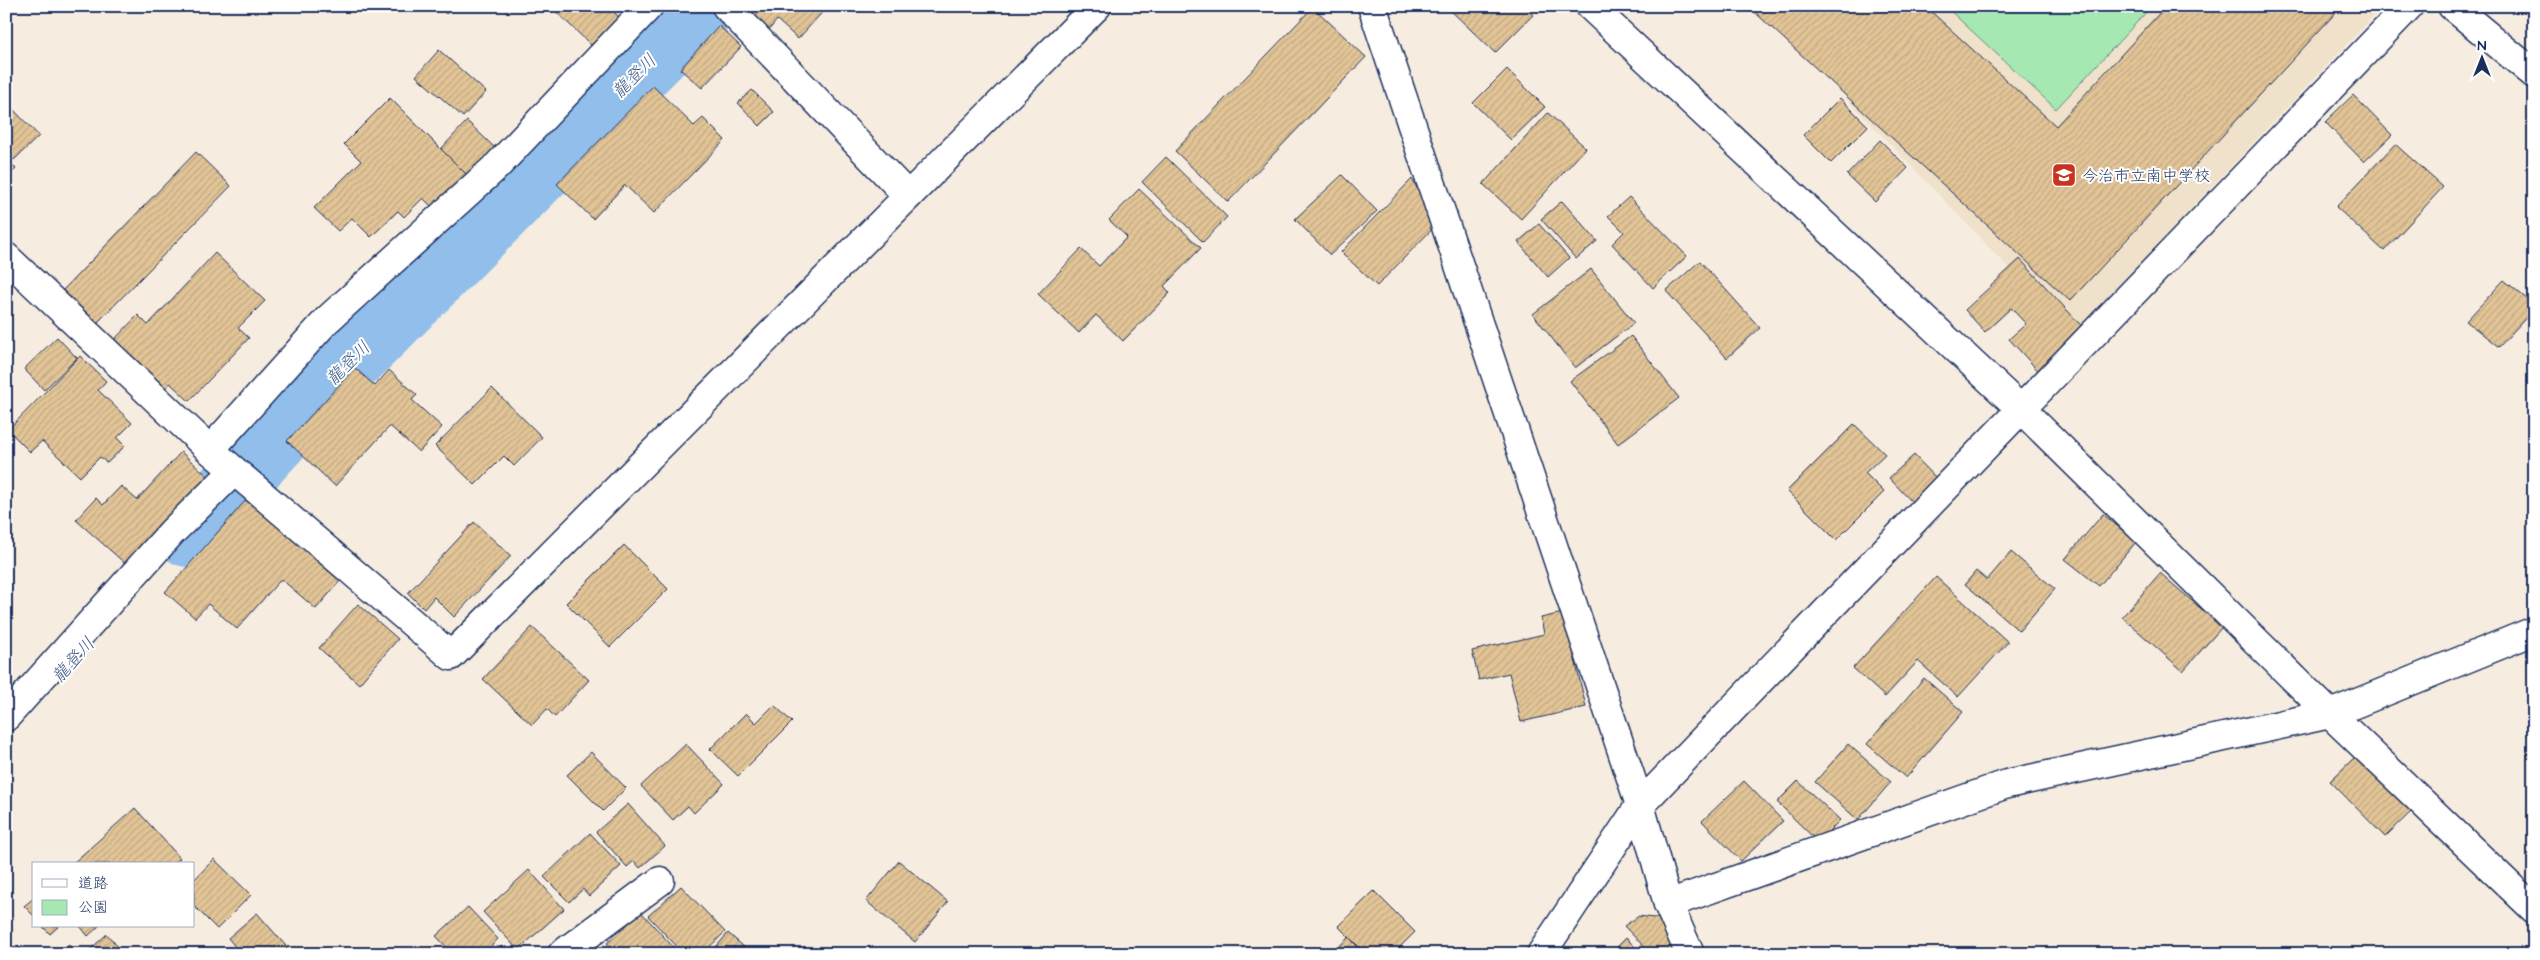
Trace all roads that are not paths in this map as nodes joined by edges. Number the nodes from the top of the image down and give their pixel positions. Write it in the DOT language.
graph roads {
  1 [pos="649,6"];
  2 [pos="726,6"];
  3 [pos="1097,6"];
  4 [pos="1372,6"];
  5 [pos="1590,6"];
  6 [pos="2409,6"];
  7 [pos="2452,6"];
  8 [pos="2534,74"];
  9 [pos="908,196"];
  10 [pos="6,257"];
  11 [pos="2022,410"];
  12 [pos="210,450"];
  13 [pos="234,471"];
  14 [pos="2534,631"];
  15 [pos="2330,714"];
  16 [pos="6,717"];
  17 [pos="1640,805"];
  18 [pos="660,882"];
  19 [pos="1668,904"];
  20 [pos="2534,909"];
  21 [pos="1541,951"];
  22 [pos="562,954"];
  23 [pos="1690,954"];
  1 -- 12 [label="street"];
  2 -- 9 [label="street"];
  3 -- 9 [label="street"];
  4 -- 17 [label="street"];
  5 -- 11 [label="street"];
  6 -- 11 [label="street"];
  7 -- 8 [label="street"];
  9 -- 13 [label="street"];
  10 -- 12 [label="street"];
  11 -- 15 [label="street"];
  11 -- 17 [label="street"];
  12 -- 13 [label="street"];
  13 -- 16 [label="street"];
  14 -- 15 [label="street"];
  15 -- 19 [label="street"];
  15 -- 20 [label="street"];
  17 -- 19 [label="street"];
  17 -- 21 [label="street"];
  18 -- 22 [label="street"];
  19 -- 23 [label="street"];
}
